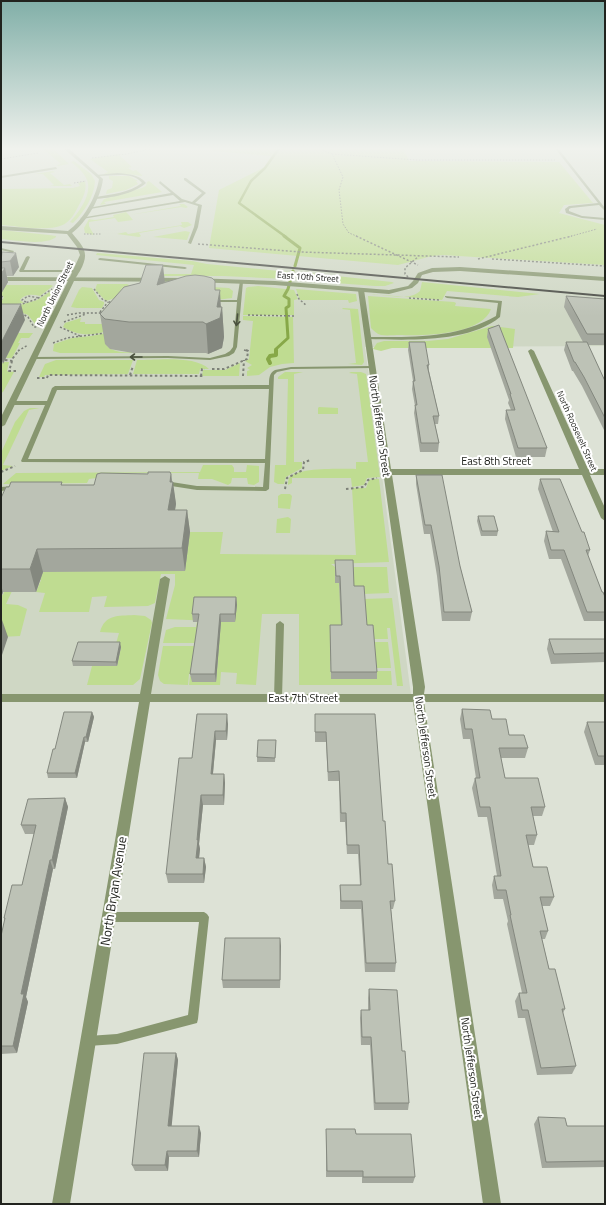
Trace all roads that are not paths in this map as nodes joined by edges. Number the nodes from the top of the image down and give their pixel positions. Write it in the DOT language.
graph roads {
  1 [pos="93,203"];
  2 [pos="119,203"];
  3 [pos="171,203"];
  4 [pos="192,203"];
  5 [pos="601,204"];
  6 [pos="90,208"];
  7 [pos="605,210"];
  8 [pos="82,218"];
  9 [pos="605,218"];
  10 [pos="1,228"];
  11 [pos="69,233"];
  12 [pos="190,243"];
  13 [pos="1,249"];
  14 [pos="28,256"];
  15 [pos="100,259"];
  16 [pos="147,264"];
  17 [pos="1,267"];
  18 [pos="184,268"];
  19 [pos="145,270"];
  20 [pos="76,271"];
  21 [pos="1,279"];
  22 [pos="72,279"];
  23 [pos="605,279"];
  24 [pos="241,282"];
  25 [pos="361,290"];
  26 [pos="447,297"];
  27 [pos="204,301"];
  28 [pos="239,301"];
  29 [pos="368,338"];
  30 [pos="531,351"];
  31 [pos="33,358"];
  32 [pos="372,367"];
  33 [pos="271,387"];
  34 [pos="11,404"];
  35 [pos="49,404"];
  36 [pos="1,424"];
  37 [pos="268,461"];
  38 [pos="584,472"];
  39 [pos="605,472"];
  40 [pos="387,475"];
  41 [pos="159,483"];
  42 [pos="24,488"];
  43 [pos="1,489"];
  44 [pos="605,518"];
  45 [pos="165,579"];
  46 [pos="280,624"];
  47 [pos="1,698"];
  48 [pos="145,698"];
  49 [pos="278,698"];
  50 [pos="418,698"];
  51 [pos="605,698"];
  52 [pos="109,917"];
  53 [pos="88,1041"];
  54 [pos="61,1204"];
  55 [pos="492,1204"];
  1 -- 6 [label="street"];
  2 -- 6 [label="lane"];
  3 -- 8 [label="lane"];
  4 -- 12 [label="lane"];
  5 -- 7 [label="lane"];
  5 -- 9 [label="lane"];
  6 -- 8 [label="street"];
  8 -- 11 [label="street"];
  10 -- 11 [label="street"];
  11 -- 20 [label="street, North Union Street"];
  13 -- 17 [label="lane"];
  14 -- 20 [label="lane"];
  15 -- 16 [label="lane"];
  16 -- 18 [label="lane"];
  16 -- 19 [label="lane"];
  20 -- 22 [label="street, North Union Street"];
  21 -- 22 [label="street, East 10th Street"];
  22 -- 24 [label="street, East 10th Street"];
  22 -- 31 [label="street, North Union Street"];
  23 -- 25 [label="street, East 10th Street"];
  24 -- 25 [label="street, East 10th Street"];
  24 -- 28 [label="lane"];
  25 -- 29 [label="street, North Jefferson Street"];
  26 -- 29 [label="lane"];
  27 -- 28 [label="lane"];
  28 -- 31 [label="lane, one-way"];
  29 -- 32 [label="street, North Jefferson Street"];
  30 -- 38 [label="street, North Roosevelt Street"];
  31 -- 34 [label="street, North Union Street"];
  32 -- 33 [label="lane"];
  32 -- 40 [label="street, North Jefferson Street"];
  33 -- 35 [label="lane"];
  33 -- 37 [label="lane"];
  34 -- 35 [label="lane"];
  34 -- 36 [label="street, North Union Street"];
  35 -- 37 [label="lane"];
  37 -- 41 [label="lane"];
  38 -- 39 [label="street, East 8th Street"];
  38 -- 40 [label="street, East 8th Street"];
  38 -- 44 [label="street, North Roosevelt Street"];
  40 -- 50 [label="street, North Jefferson Street"];
  42 -- 43 [label="lane"];
  45 -- 48 [label="street, North Bryan Avenue"];
  46 -- 49 [label="lane"];
  47 -- 48 [label="street, East 7th Street"];
  48 -- 49 [label="street, East 7th Street"];
  48 -- 52 [label="street, North Bryan Avenue"];
  49 -- 50 [label="street, East 7th Street"];
  50 -- 51 [label="street, East 7th Street"];
  50 -- 55 [label="street, North Jefferson Street"];
  52 -- 53 [label="street, North Bryan Avenue"];
  52 -- 53 [label="lane"];
  53 -- 54 [label="street, North Bryan Avenue"];
}
